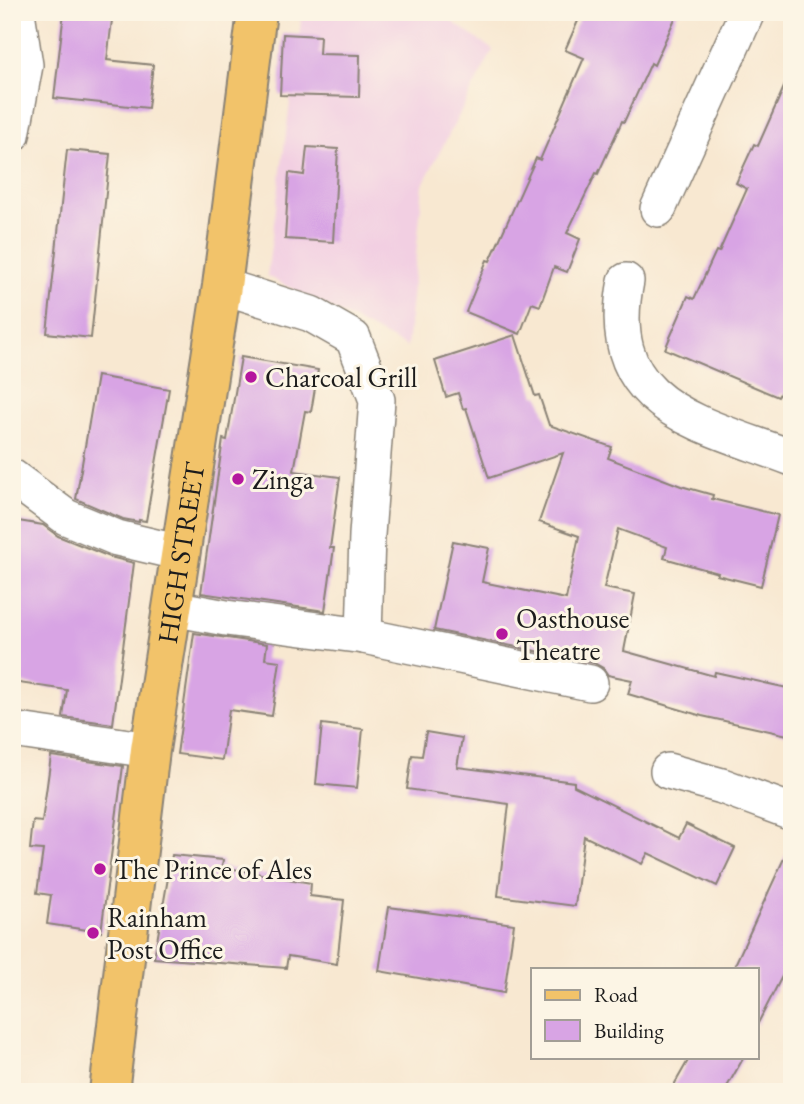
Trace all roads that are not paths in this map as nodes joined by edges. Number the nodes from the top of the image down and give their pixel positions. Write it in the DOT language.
graph roads {
  1 [pos="17,12"];
  2 [pos="257,12"];
  3 [pos="747,12"];
  4 [pos="12,135"];
  5 [pos="658,209"];
  6 [pos="626,281"];
  7 [pos="222,286"];
  8 [pos="792,458"];
  9 [pos="12,477"];
  10 [pos="181,553"];
  11 [pos="172,608"];
  12 [pos="364,636"];
  13 [pos="590,683"];
  14 [pos="12,730"];
  15 [pos="150,750"];
  16 [pos="668,771"];
  17 [pos="792,812"];
  18 [pos="109,1092"];
  1 -- 4 [label="street"];
  2 -- 7 [label="main road, HIGH STREET"];
  3 -- 5 [label="street"];
  6 -- 8 [label="street"];
  7 -- 10 [label="main road, HIGH STREET"];
  7 -- 12 [label="street"];
  9 -- 10 [label="street"];
  10 -- 11 [label="main road, HIGH STREET"];
  11 -- 12 [label="street"];
  11 -- 15 [label="main road, HIGH STREET"];
  12 -- 13 [label="street"];
  14 -- 15 [label="street"];
  15 -- 18 [label="main road, HIGH STREET"];
  16 -- 17 [label="street"];
}
